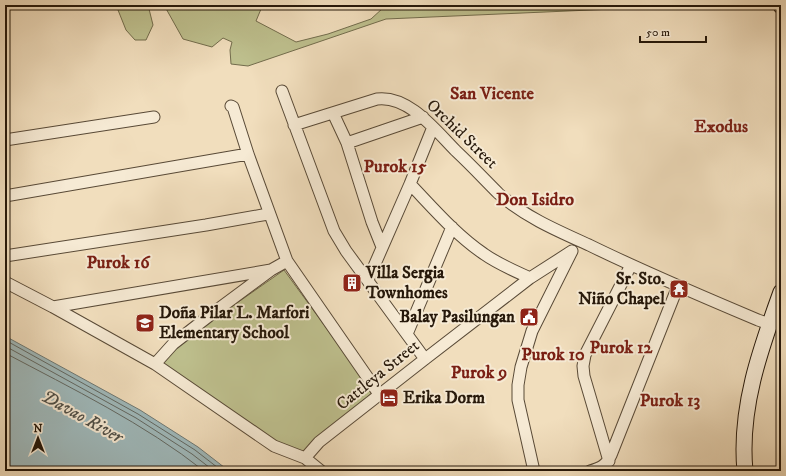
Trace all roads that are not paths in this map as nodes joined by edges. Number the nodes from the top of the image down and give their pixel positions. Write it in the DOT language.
graph roads {
  1 [pos="282,91"];
  2 [pos="231,106"];
  3 [pos="333,113"];
  4 [pos="154,117"];
  5 [pos="423,117"];
  6 [pos="294,125"];
  7 [pos="433,127"];
  8 [pos="5,140"];
  9 [pos="347,143"];
  10 [pos="248,154"];
  11 [pos="410,184"];
  12 [pos="5,196"];
  13 [pos="268,214"];
  14 [pos="452,227"];
  15 [pos="578,240"];
  16 [pos="382,247"];
  17 [pos="572,251"];
  18 [pos="5,256"];
  19 [pos="286,261"];
  20 [pos="631,265"];
  21 [pos="271,270"];
  22 [pos="530,278"];
  23 [pos="368,280"];
  24 [pos="5,282"];
  25 [pos="678,286"];
  26 [pos="781,292"];
  27 [pos="53,307"];
  28 [pos="769,324"];
  29 [pos="407,334"];
  30 [pos="425,359"];
  31 [pos="155,364"];
  32 [pos="379,394"];
  33 [pos="305,458"];
  34 [pos="609,461"];
  35 [pos="322,471"];
  36 [pos="534,471"];
  37 [pos="590,471"];
  38 [pos="745,471"];
  1 -- 6 [label="street"];
  2 -- 10 [label="street"];
  3 -- 5 [label="street, Orchid Street"];
  3 -- 6 [label="street, Orchid Street"];
  3 -- 9 [label="street"];
  4 -- 8 [label="street"];
  5 -- 7 [label="street, Orchid Street"];
  5 -- 9 [label="street"];
  6 -- 23 [label="street"];
  7 -- 11 [label="street"];
  7 -- 15 [label="street, Orchid Street"];
  9 -- 16 [label="street"];
  10 -- 12 [label="street"];
  10 -- 13 [label="street"];
  11 -- 14 [label="street"];
  11 -- 16 [label="street"];
  13 -- 18 [label="street"];
  13 -- 19 [label="street"];
  14 -- 22 [label="street"];
  14 -- 29 [label="street"];
  15 -- 17 [label="street"];
  15 -- 20 [label="street, Orchid Street"];
  16 -- 23 [label="street"];
  17 -- 22 [label="street, Cattleya Street"];
  17 -- 36 [label="street"];
  19 -- 21 [label="street"];
  19 -- 32 [label="street"];
  20 -- 25 [label="street, Orchid Street"];
  20 -- 34 [label="street"];
  21 -- 27 [label="street"];
  21 -- 31 [label="street"];
  22 -- 30 [label="street, Cattleya Street"];
  23 -- 29 [label="street"];
  24 -- 27 [label="street"];
  25 -- 28 [label="street, Orchid Street"];
  25 -- 34 [label="street"];
  26 -- 28 [label="main road"];
  27 -- 31 [label="street"];
  28 -- 38 [label="main road"];
  29 -- 30 [label="street"];
  30 -- 32 [label="street, Cattleya Street"];
  31 -- 33 [label="street"];
  32 -- 33 [label="street, Cattleya Street"];
  33 -- 35 [label="street"];
  34 -- 37 [label="street"];
}
